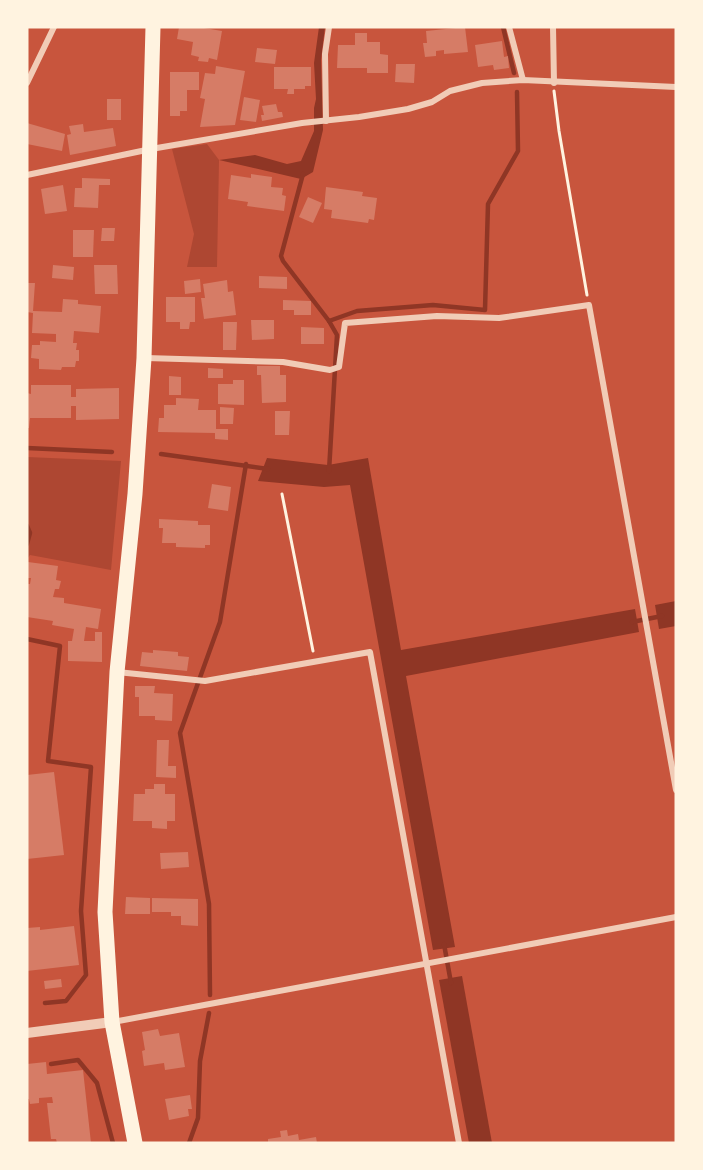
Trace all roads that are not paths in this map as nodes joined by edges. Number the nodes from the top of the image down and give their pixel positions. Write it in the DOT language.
graph roads {
  1 [pos="54,27"];
  2 [pos="153,27"];
  3 [pos="329,27"];
  4 [pos="509,27"];
  5 [pos="554,27"];
  6 [pos="523,80"];
  7 [pos="27,83"];
  8 [pos="554,83"];
  9 [pos="676,87"];
  10 [pos="326,121"];
  11 [pos="151,149"];
  12 [pos="27,175"];
  13 [pos="144,358"];
  14 [pos="117,672"];
  15 [pos="676,790"];
  16 [pos="676,917"];
  17 [pos="426,964"];
  18 [pos="112,1022"];
  19 [pos="27,1033"];
  20 [pos="135,1143"];
  21 [pos="459,1143"];
  1 -- 7 [label="street"];
  2 -- 11 [label="main road"];
  3 -- 10 [label="street"];
  4 -- 6 [label="street"];
  5 -- 8 [label="street"];
  6 -- 8 [label="street"];
  6 -- 10 [label="street"];
  8 -- 9 [label="street"];
  10 -- 11 [label="street"];
  11 -- 12 [label="street"];
  11 -- 13 [label="main road"];
  13 -- 14 [label="main road"];
  13 -- 15 [label="street"];
  14 -- 17 [label="street"];
  14 -- 18 [label="main road"];
  16 -- 17 [label="street"];
  17 -- 18 [label="street"];
  17 -- 21 [label="street"];
  18 -- 19 [label="street"];
  18 -- 20 [label="main road"];
}
